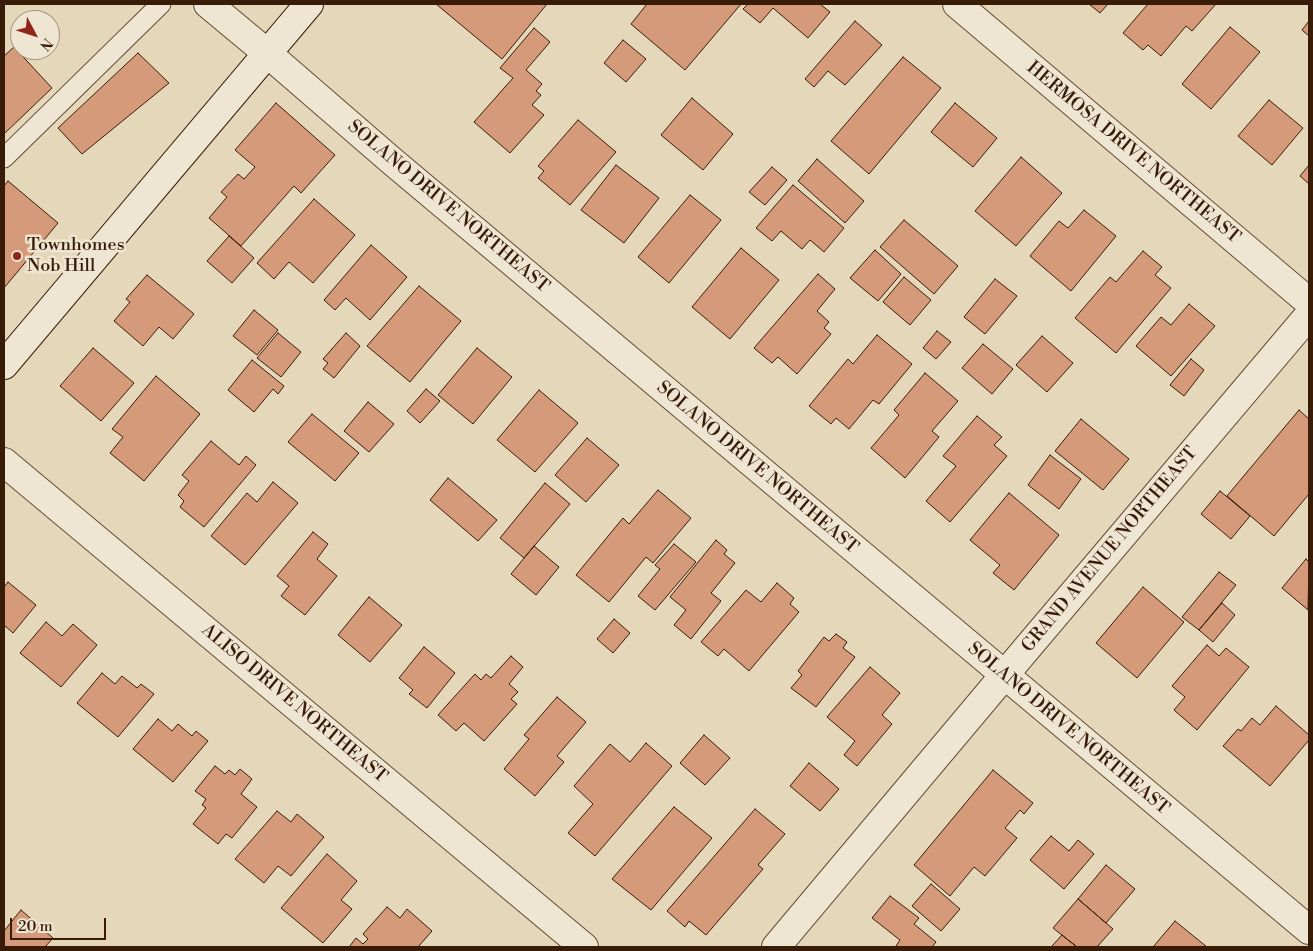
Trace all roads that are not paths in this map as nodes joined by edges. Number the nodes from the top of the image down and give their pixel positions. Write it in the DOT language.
graph roads {
  1 [pos="161,4"];
  2 [pos="208,4"];
  3 [pos="309,4"];
  4 [pos="957,4"];
  5 [pos="267,53"];
  6 [pos="4,158"];
  7 [pos="1309,302"];
  8 [pos="1309,315"];
  9 [pos="4,365"];
  10 [pos="4,462"];
  11 [pos="1004,675"];
  12 [pos="1309,930"];
  13 [pos="584,947"];
  14 [pos="776,947"];
  1 -- 6 [label="lane"];
  2 -- 5 [label="street, SOLANO DRIVE NORTHEAST"];
  3 -- 5 [label="street"];
  4 -- 7 [label="street, HERMOSA DRIVE NORTHEAST"];
  5 -- 9 [label="street"];
  5 -- 11 [label="street, SOLANO DRIVE NORTHEAST"];
  8 -- 11 [label="street, GRAND AVENUE NORTHEAST"];
  10 -- 13 [label="street, ALISO DRIVE NORTHEAST"];
  11 -- 12 [label="street, SOLANO DRIVE NORTHEAST"];
  11 -- 14 [label="street, GRAND AVENUE NORTHEAST"];
}
